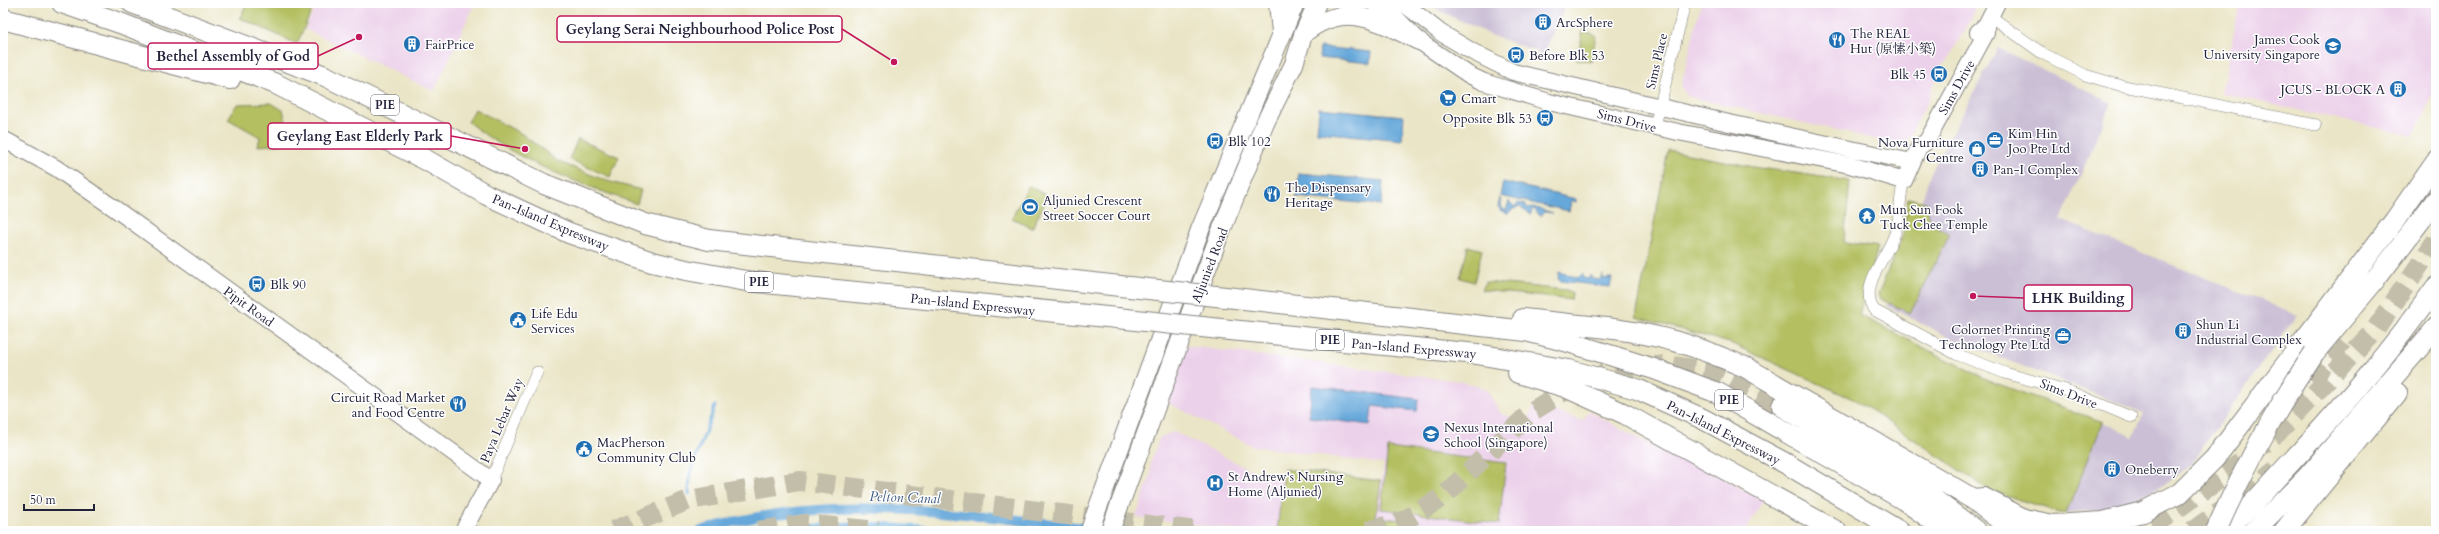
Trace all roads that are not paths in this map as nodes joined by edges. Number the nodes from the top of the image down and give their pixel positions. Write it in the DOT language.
graph roads {
  1 [pos="62,3"];
  2 [pos="132,3"];
  3 [pos="171,3"];
  4 [pos="1278,3"];
  5 [pos="1295,3"];
  6 [pos="1316,3"];
  7 [pos="1374,3"];
  8 [pos="1403,3"];
  9 [pos="1685,3"];
  10 [pos="1991,15"];
  11 [pos="13,21"];
  12 [pos="3,32"];
  13 [pos="1282,33"];
  14 [pos="1302,35"];
  15 [pos="1419,41"];
  16 [pos="326,76"];
  17 [pos="276,84"];
  18 [pos="1660,107"];
  19 [pos="2316,125"];
  20 [pos="1656,126"];
  21 [pos="3,139"];
  22 [pos="2436,161"];
  23 [pos="1912,162"];
  24 [pos="2436,173"];
  25 [pos="1903,184"];
  26 [pos="2436,200"];
  27 [pos="2436,219"];
  28 [pos="2436,287"];
  29 [pos="1487,325"];
  30 [pos="2436,328"];
  31 [pos="2338,336"];
  32 [pos="2436,346"];
  33 [pos="1482,361"];
  34 [pos="2407,362"];
  35 [pos="537,372"];
  36 [pos="1782,406"];
  37 [pos="2131,417"];
  38 [pos="491,480"];
  39 [pos="1973,499"];
  40 [pos="2306,504"];
  41 [pos="1092,525"];
  42 [pos="1111,528"];
  43 [pos="463,531"];
  44 [pos="1836,531"];
  45 [pos="1899,531"];
  46 [pos="1947,531"];
  47 [pos="1976,531"];
  48 [pos="2014,531"];
  49 [pos="2216,531"];
  50 [pos="2223,531"];
  51 [pos="2254,531"];
  52 [pos="2284,531"];
  1 -- 17 [label="highway, Pan-Island Expressway / PIE"];
  2 -- 16 [label="highway, Pan-Island Expressway / PIE"];
  3 -- 16 [label="highway"];
  4 -- 13 [label="main road"];
  5 -- 13 [label="main road, Aljunied Road"];
  6 -- 14 [label="main road, Aljunied Road"];
  7 -- 15 [label="street, Sims Drive"];
  8 -- 18 [label="street, Sims Drive"];
  9 -- 18 [label="street, Sims Place"];
  10 -- 19 [label="street"];
  10 -- 23 [label="street, Sims Drive"];
  11 -- 12 [label="street"];
  11 -- 17 [label="highway"];
  13 -- 41 [label="main road, Aljunied Road"];
  14 -- 15 [label="main road"];
  14 -- 42 [label="main road, Aljunied Road"];
  15 -- 20 [label="street, Sims Drive"];
  16 -- 29 [label="highway, Pan-Island Expressway / PIE, bridge"];
  17 -- 33 [label="highway, Pan-Island Expressway / PIE, bridge"];
  18 -- 20 [label="street, Sims Place"];
  18 -- 23 [label="street, Sims Drive"];
  20 -- 25 [label="street, Sims Drive"];
  21 -- 38 [label="street, Pipit Road"];
  22 -- 39 [label="highway"];
  23 -- 25 [label="street, Sims Drive"];
  24 -- 31 [label="highway"];
  25 -- 37 [label="street, Sims Drive"];
  26 -- 31 [label="highway"];
  27 -- 31 [label="highway"];
  28 -- 50 [label="highway"];
  29 -- 39 [label="highway"];
  29 -- 46 [label="highway, Pan-Island Expressway / PIE"];
  30 -- 34 [label="highway"];
  31 -- 49 [label="highway, bridge"];
  32 -- 40 [label="highway"];
  33 -- 44 [label="highway"];
  33 -- 45 [label="highway, Pan-Island Expressway / PIE"];
  34 -- 40 [label="highway"];
  34 -- 51 [label="highway"];
  35 -- 38 [label="street, Paya Lebar Way"];
  36 -- 47 [label="highway"];
  38 -- 43 [label="street"];
  39 -- 48 [label="highway"];
  40 -- 52 [label="highway"];
}
